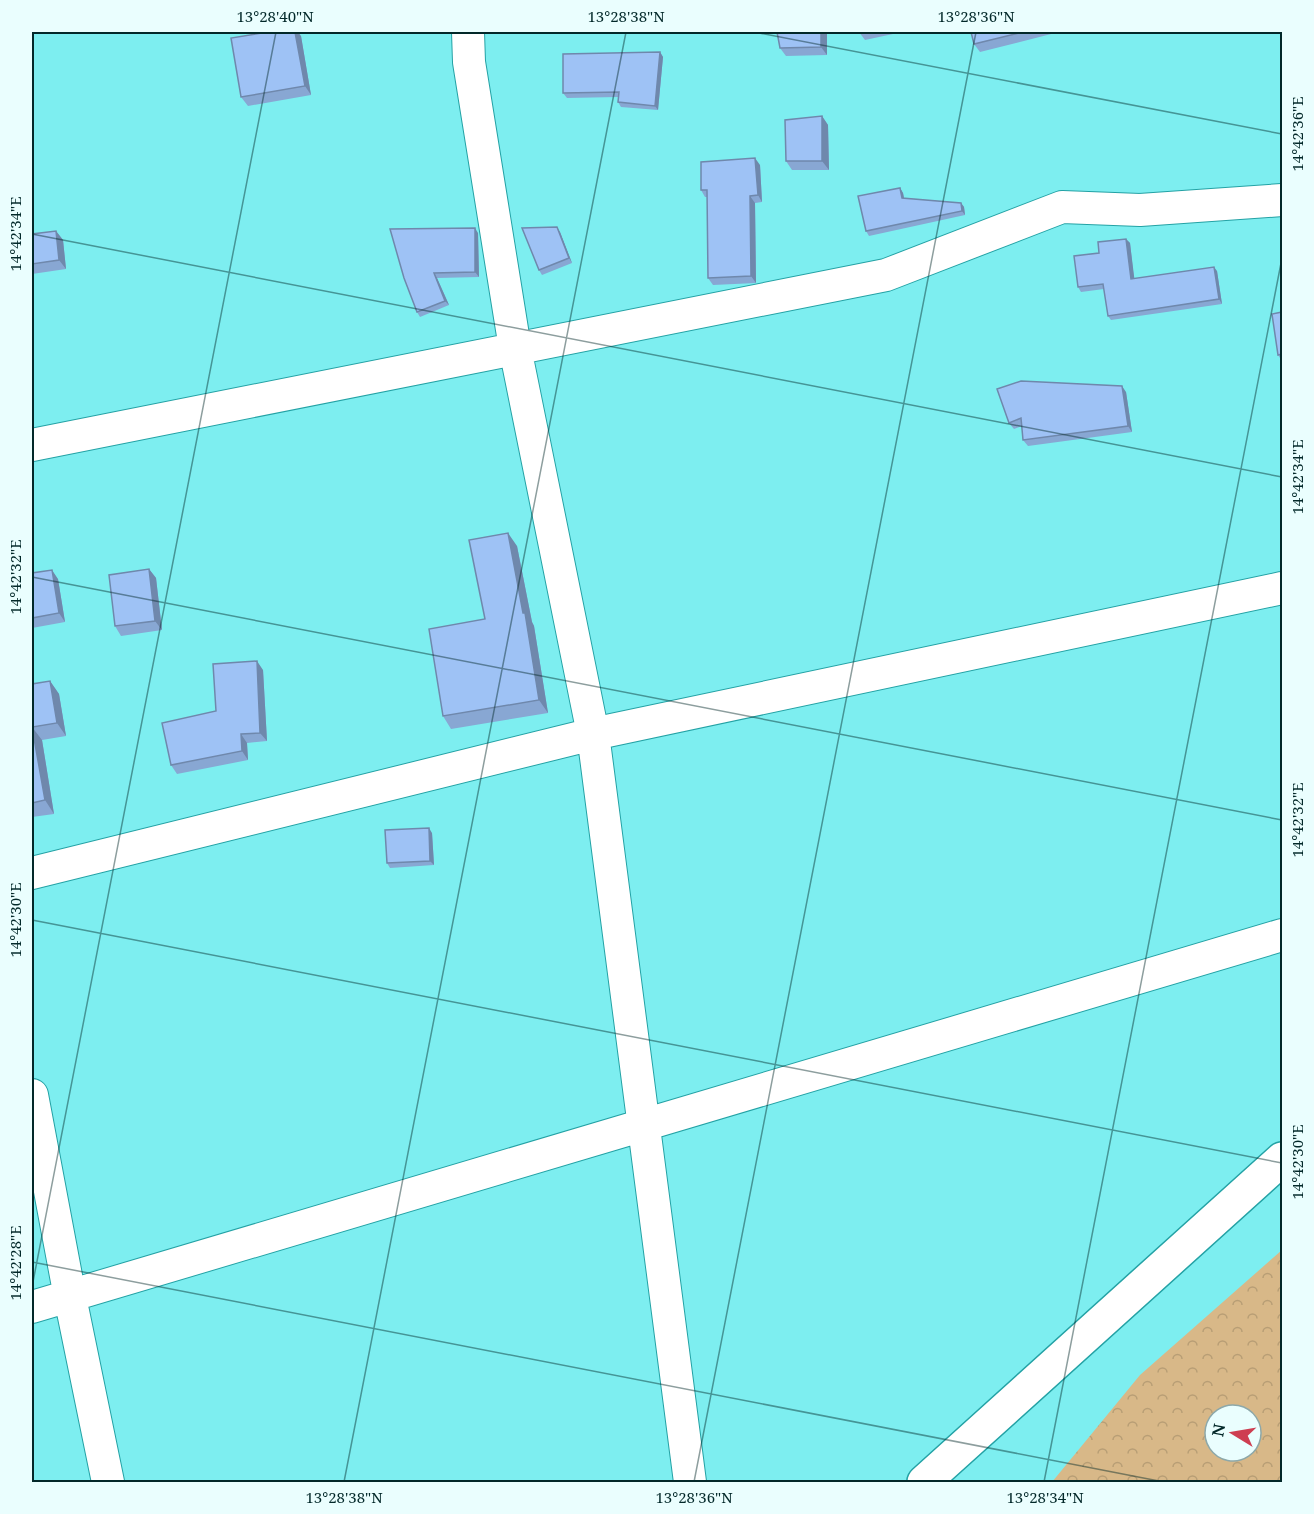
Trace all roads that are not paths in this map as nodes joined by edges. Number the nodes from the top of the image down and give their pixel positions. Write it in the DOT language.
graph roads {
  1 [pos="468,32"];
  2 [pos="1282,200"];
  3 [pos="515,348"];
  4 [pos="32,445"];
  5 [pos="1282,588"];
  6 [pos="593,734"];
  7 [pos="32,873"];
  8 [pos="1282,935"];
  9 [pos="32,1095"];
  10 [pos="644,1126"];
  11 [pos="1282,1159"];
  12 [pos="70,1297"];
  13 [pos="32,1307"];
  14 [pos="108,1482"];
  15 [pos="690,1482"];
  16 [pos="924,1482"];
  1 -- 3 [label="street"];
  2 -- 3 [label="street"];
  3 -- 4 [label="street"];
  3 -- 6 [label="street"];
  5 -- 6 [label="street"];
  6 -- 7 [label="street"];
  6 -- 10 [label="street"];
  8 -- 10 [label="street"];
  9 -- 12 [label="street"];
  10 -- 12 [label="street"];
  10 -- 15 [label="street"];
  11 -- 16 [label="main road"];
  12 -- 13 [label="street"];
  12 -- 14 [label="street"];
}
